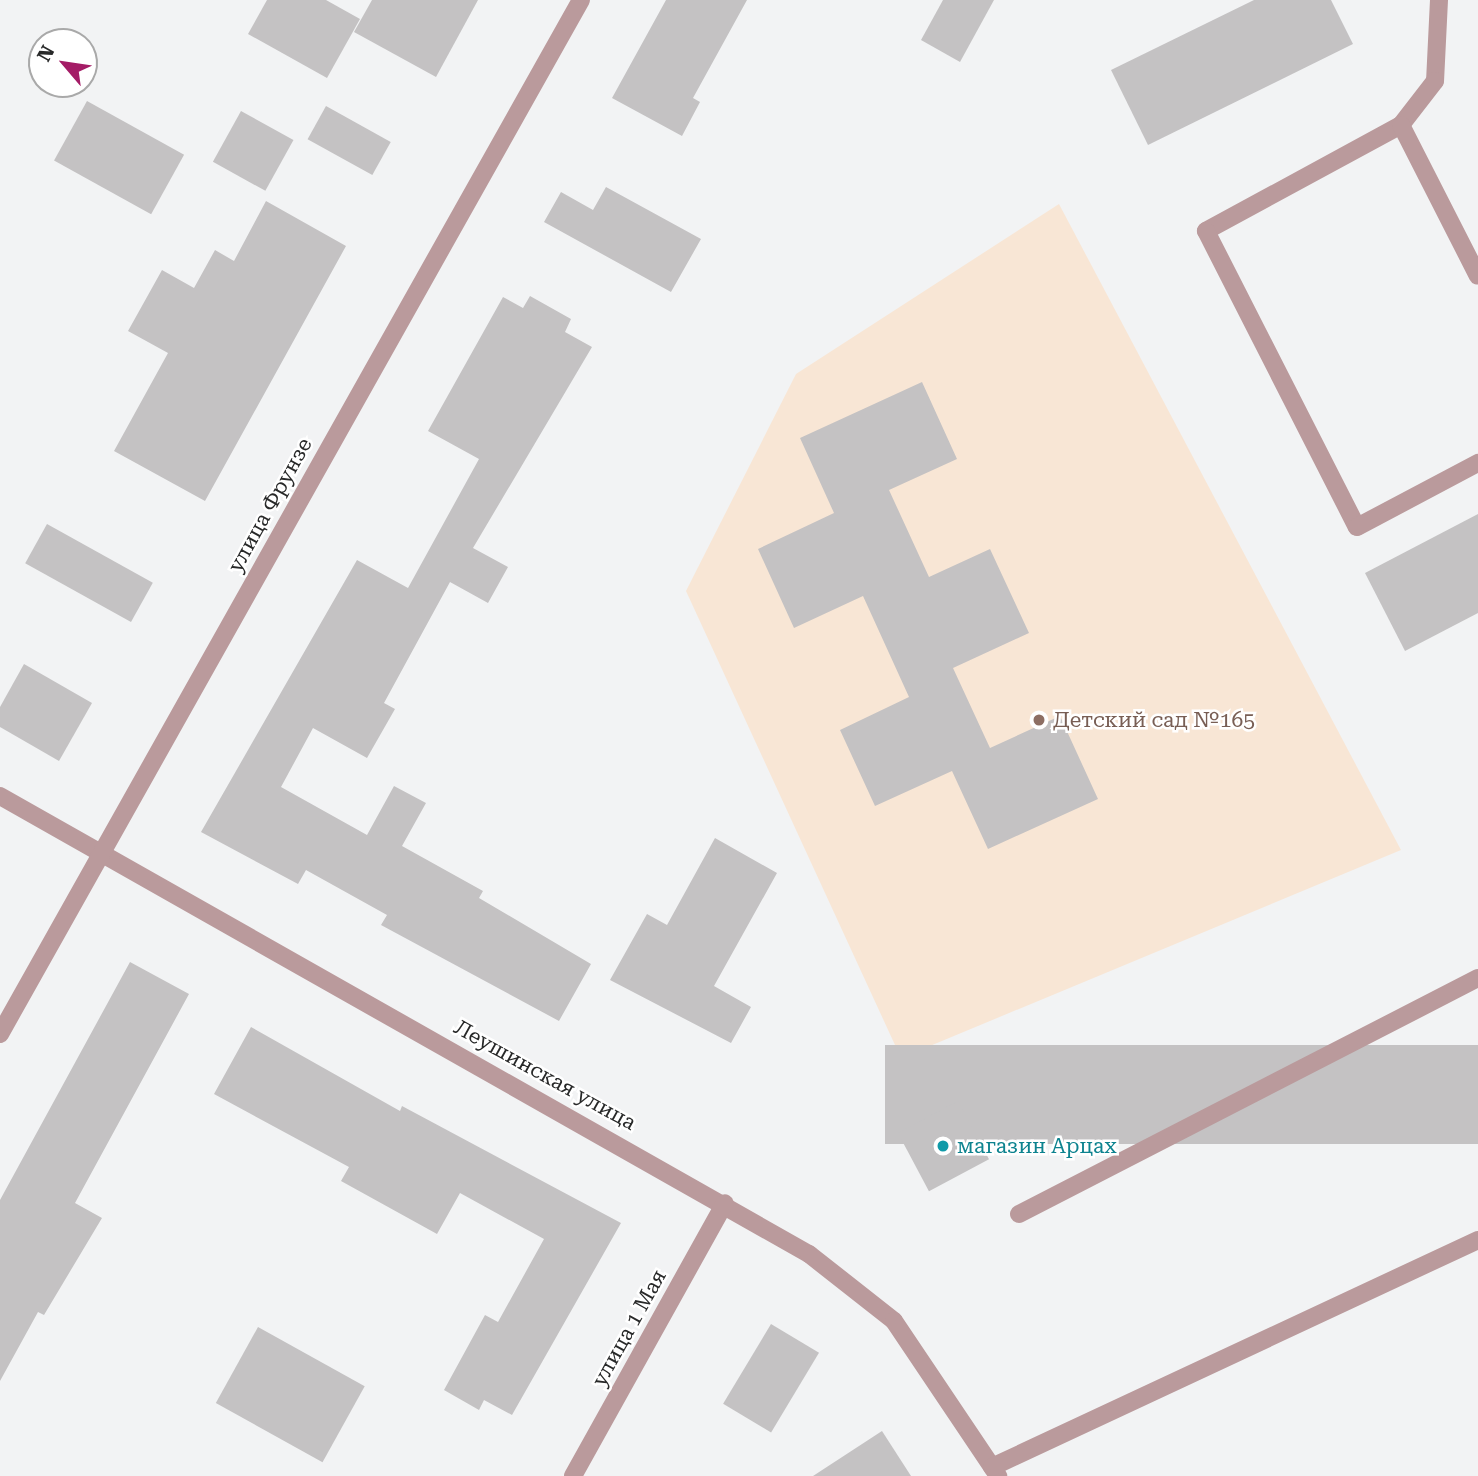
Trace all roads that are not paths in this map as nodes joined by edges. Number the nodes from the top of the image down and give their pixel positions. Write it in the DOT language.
graph roads {
  1 [pos="581,0"];
  2 [pos="1438,0"];
  3 [pos="1401,125"];
  4 [pos="1478,276"];
  5 [pos="1478,463"];
  6 [pos="0,796"];
  7 [pos="101,851"];
  8 [pos="1478,978"];
  9 [pos="0,1034"];
  10 [pos="725,1203"];
  11 [pos="1019,1214"];
  12 [pos="1478,1240"];
  13 [pos="995,1472"];
  14 [pos="573,1476"];
  1 -- 7 [label="street, улица Фрунзе"];
  2 -- 3 [label="street"];
  3 -- 4 [label="street"];
  3 -- 5 [label="street"];
  6 -- 7 [label="street, Леушинская улица"];
  7 -- 9 [label="street, улица Фрунзе"];
  7 -- 10 [label="street, Леушинская улица"];
  8 -- 11 [label="street"];
  10 -- 13 [label="street, Леушинская улица"];
  10 -- 14 [label="street, улица 1 Мая"];
  12 -- 13 [label="street"];
}
